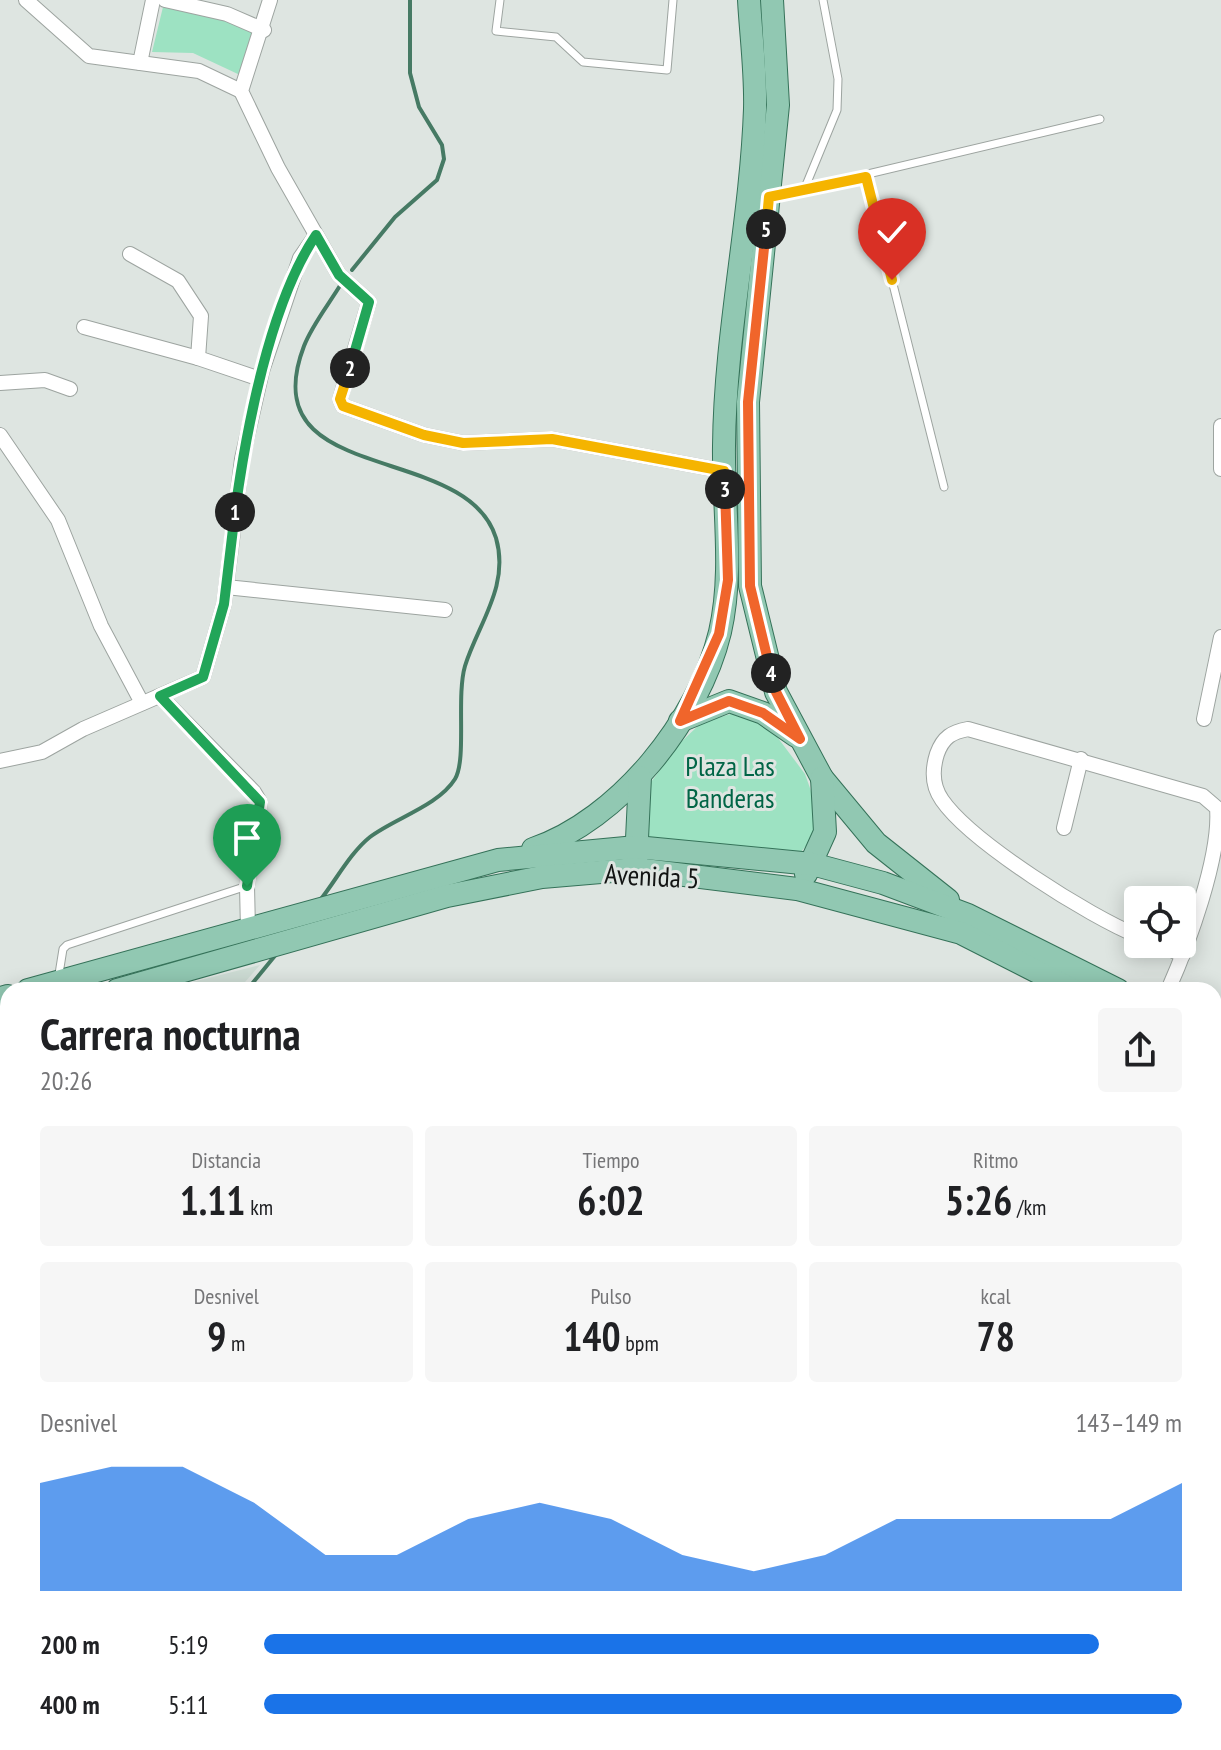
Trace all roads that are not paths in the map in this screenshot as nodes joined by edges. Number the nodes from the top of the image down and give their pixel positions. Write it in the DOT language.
graph roads {
  1 [pos="26,0"];
  2 [pos="153,0"];
  3 [pos="165,0"];
  4 [pos="270,0"];
  5 [pos="500,0"];
  6 [pos="673,0"];
  7 [pos="749,0"];
  8 [pos="772,0"];
  9 [pos="823,0"];
  10 [pos="264,30"];
  11 [pos="140,63"];
  12 [pos="241,91"];
  13 [pos="1100,119"];
  14 [pos="866,177"];
  15 [pos="804,190"];
  16 [pos="769,197"];
  17 [pos="316,235"];
  18 [pos="130,254"];
  19 [pos="84,327"];
  20 [pos="198,358"];
  21 [pos="260,379"];
  22 [pos="0,383"];
  23 [pos="70,389"];
  24 [pos="1221,426"];
  25 [pos="0,435"];
  26 [pos="1221,469"];
  27 [pos="724,471"];
  28 [pos="944,487"];
  29 [pos="226,587"];
  30 [pos="445,610"];
  31 [pos="1221,637"];
  32 [pos="160,696"];
  33 [pos="142,703"];
  34 [pos="1204,719"];
  35 [pos="680,721"];
  36 [pos="800,739"];
  37 [pos="1081,759"];
  38 [pos="0,761"];
  39 [pos="640,777"];
  40 [pos="822,778"];
  41 [pos="1064,828"];
  42 [pos="636,858"];
  43 [pos="498,860"];
  44 [pos="812,864"];
  45 [pos="247,886"];
  46 [pos="797,889"];
  47 [pos="1196,910"];
  48 [pos="964,924"];
  49 [pos="1124,928"];
  50 [pos="248,930"];
  51 [pos="1182,958"];
  52 [pos="58,982"];
  53 [pos="145,982"];
  54 [pos="1060,982"];
  55 [pos="1099,982"];
  56 [pos="1171,982"];
  1 -- 11 [label="street"];
  2 -- 11 [label="street"];
  3 -- 10 [label="street"];
  4 -- 10 [label="street"];
  5 -- 6 [label="lane"];
  7 -- 27 [label="main road"];
  8 -- 16 [label="main road"];
  9 -- 15 [label="lane"];
  10 -- 12 [label="street"];
  11 -- 12 [label="street"];
  12 -- 17 [label="street"];
  13 -- 14 [label="lane"];
  14 -- 15 [label="lane"];
  14 -- 28 [label="lane"];
  15 -- 16 [label="lane"];
  16 -- 36 [label="main road"];
  17 -- 21 [label="street"];
  17 -- 27 [label="street"];
  18 -- 20 [label="street"];
  19 -- 20 [label="street"];
  20 -- 21 [label="street"];
  21 -- 29 [label="street"];
  22 -- 23 [label="street"];
  24 -- 26 [label="street"];
  25 -- 33 [label="street"];
  27 -- 35 [label="main road"];
  29 -- 30 [label="street"];
  29 -- 32 [label="street"];
  31 -- 34 [label="street"];
  32 -- 33 [label="street"];
  32 -- 45 [label="street"];
  33 -- 38 [label="street"];
  35 -- 36 [label="main road"];
  35 -- 39 [label="main road"];
  36 -- 40 [label="main road"];
  37 -- 41 [label="street"];
  37 -- 47 [label="street"];
  37 -- 49 [label="street"];
  39 -- 42 [label="main road"];
  39 -- 43 [label="main road"];
  40 -- 44 [label="main road"];
  40 -- 48 [label="main road"];
  42 -- 43 [label="main road, Avenida 5"];
  42 -- 44 [label="main road, Avenida 5"];
  42 -- 46 [label="main road, Avenida 5"];
  42 -- 53 [label="main road, Avenida 5"];
  43 -- 50 [label="main road, Avenida 5"];
  44 -- 46 [label="main road"];
  44 -- 48 [label="main road, Avenida 5"];
  45 -- 50 [label="street"];
  45 -- 52 [label="lane"];
  46 -- 48 [label="main road, Avenida 5"];
  48 -- 54 [label="main road"];
  48 -- 55 [label="main road"];
  50 -- 52 [label="main road, Avenida 5"];
  51 -- 56 [label="street"];
}
